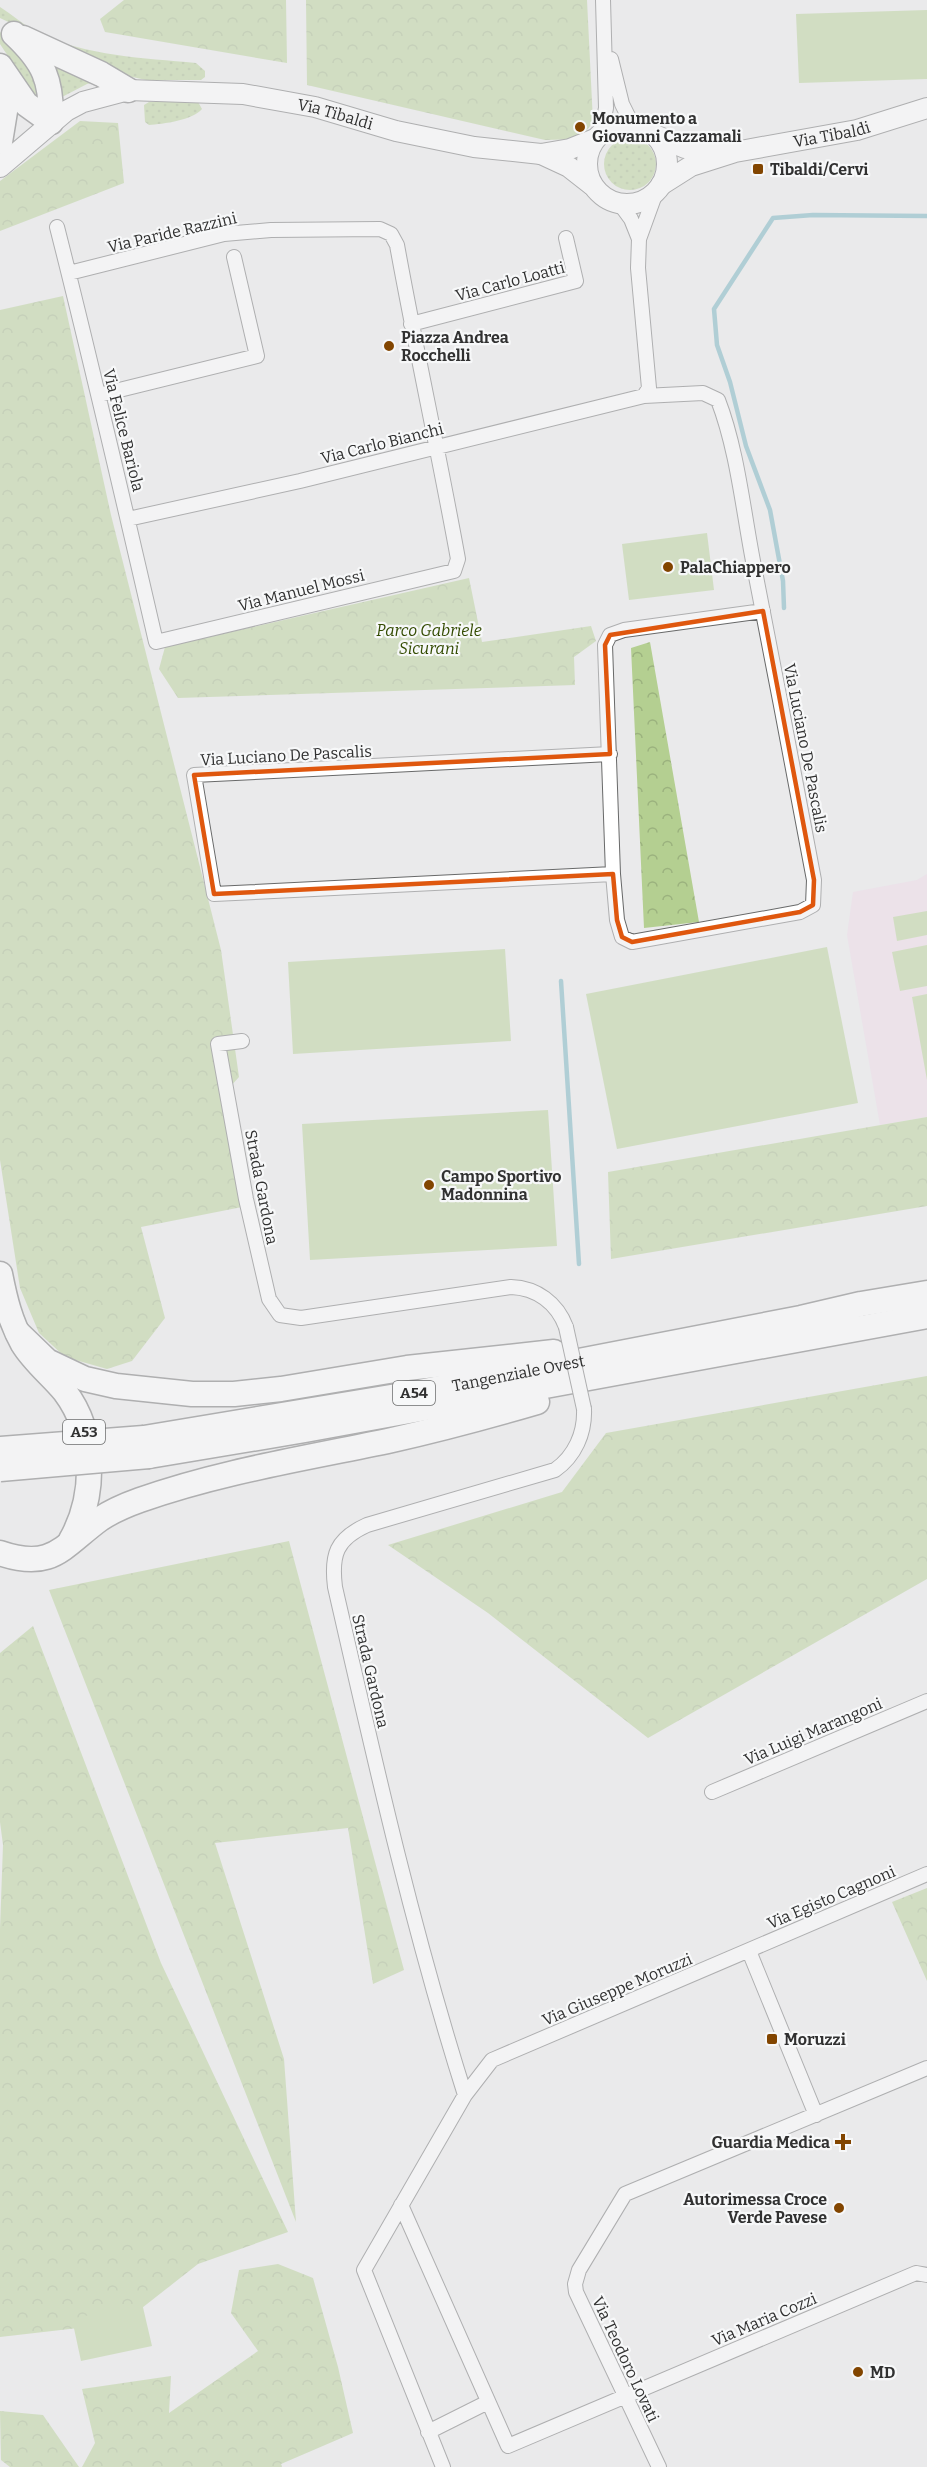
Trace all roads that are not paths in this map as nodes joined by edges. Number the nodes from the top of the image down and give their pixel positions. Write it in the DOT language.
graph roads {
  1 [pos="603,0"];
  2 [pos="605,27"];
  3 [pos="7,31"];
  4 [pos="2,69"];
  5 [pos="128,90"];
  6 [pos="927,108"];
  7 [pos="51,122"];
  8 [pos="632,124"];
  9 [pos="655,135"];
  10 [pos="598,136"];
  11 [pos="0,142"];
  12 [pos="735,152"];
  13 [pos="541,154"];
  14 [pos="0,167"];
  15 [pos="592,185"];
  16 [pos="658,189"];
  17 [pos="620,204"];
  18 [pos="57,227"];
  19 [pos="566,238"];
  20 [pos="639,239"];
  21 [pos="234,257"];
  22 [pos="69,273"];
  23 [pos="411,324"];
  24 [pos="99,394"];
  25 [pos="644,396"];
  26 [pos="437,446"];
  27 [pos="128,519"];
  28 [pos="763,611"];
  29 [pos="156,642"];
  30 [pos="610,754"];
  31 [pos="614,874"];
  32 [pos="242,1041"];
  33 [pos="0,1274"];
  34 [pos="927,1287"];
  35 [pos="927,1293"];
  36 [pos="861,1304"];
  37 [pos="927,1317"];
  38 [pos="927,1326"];
  39 [pos="18,1334"];
  40 [pos="803,1340"];
  41 [pos="680,1352"];
  42 [pos="146,1447"];
  43 [pos="0,1449"];
  44 [pos="0,1469"];
  45 [pos="0,1542"];
  46 [pos="67,1547"];
  47 [pos="0,1553"];
  48 [pos="27,1559"];
  49 [pos="927,1701"];
  50 [pos="712,1792"];
  51 [pos="927,1874"];
  52 [pos="749,1951"];
  53 [pos="927,2068"];
  54 [pos="465,2095"];
  55 [pos="816,2115"];
  56 [pos="400,2205"];
  57 [pos="922,2273"];
  58 [pos="624,2396"];
  59 [pos="488,2402"];
  60 [pos="428,2432"];
  61 [pos="443,2467"];
  62 [pos="659,2467"];
  1 -- 2 [label="street"];
  2 -- 8 [label="street"];
  2 -- 10 [label="street"];
  3 -- 5 [label="highway"];
  3 -- 7 [label="highway"];
  4 -- 7 [label="highway"];
  4 -- 11 [label="highway"];
  5 -- 7 [label="street, Via Tibaldi"];
  5 -- 13 [label="street, Via Tibaldi"];
  6 -- 12 [label="street, Via Tibaldi"];
  7 -- 14 [label="street, Via Tibaldi"];
  8 -- 9 [label="street"];
  8 -- 10 [label="street"];
  9 -- 12 [label="street, Via Tibaldi"];
  9 -- 16 [label="street"];
  10 -- 13 [label="street, Via Tibaldi"];
  10 -- 15 [label="street"];
  12 -- 16 [label="street, Via Tibaldi"];
  13 -- 15 [label="street, Via Tibaldi"];
  15 -- 17 [label="street"];
  16 -- 17 [label="street"];
  16 -- 20 [label="street"];
  17 -- 20 [label="street"];
  18 -- 22 [label="street, Via Felice Bariola"];
  19 -- 23 [label="street, Via Carlo Loatti"];
  20 -- 25 [label="street"];
  21 -- 24 [label="street"];
  22 -- 23 [label="street, Via Paride Razzini"];
  22 -- 24 [label="street, Via Felice Bariola"];
  23 -- 26 [label="street"];
  24 -- 27 [label="street, Via Felice Bariola"];
  25 -- 26 [label="street, Via Carlo Bianchi"];
  25 -- 28 [label="street, Via Carlo Bianchi"];
  26 -- 27 [label="street, Via Carlo Bianchi"];
  26 -- 29 [label="street, Via Manuel Mossi"];
  27 -- 29 [label="street, Via Felice Bariola"];
  28 -- 30 [label="street, Via Luciano De Pascalis"];
  28 -- 31 [label="street, Via Luciano De Pascalis"];
  30 -- 31 [label="street, Via Luciano De Pascalis"];
  30 -- 31 [label="street, Via Luciano De Pascalis"];
  32 -- 54 [label="street, Strada Gardona, bridge"];
  33 -- 39 [label="highway, A53"];
  34 -- 36 [label="highway"];
  35 -- 36 [label="highway, Tangenziale Ovest / A54"];
  36 -- 41 [label="highway, Tangenziale Ovest / A54"];
  37 -- 40 [label="highway, Tangenziale Ovest / A54"];
  38 -- 40 [label="highway"];
  39 -- 41 [label="highway"];
  39 -- 46 [label="highway, A53"];
  40 -- 41 [label="highway, Tangenziale Ovest / A54"];
  41 -- 42 [label="highway, Tangenziale Ovest / A54"];
  41 -- 46 [label="highway"];
  42 -- 43 [label="highway, Tangenziale Ovest / A54, bridge"];
  42 -- 44 [label="highway, Tangenziale Ovest / A54, bridge"];
  45 -- 48 [label="highway"];
  46 -- 48 [label="highway"];
  47 -- 48 [label="highway"];
  49 -- 50 [label="street, Via Luigi Marangoni"];
  51 -- 52 [label="street, Via Egisto Cagnoni"];
  52 -- 54 [label="street, Via Giuseppe Moruzzi"];
  52 -- 55 [label="street"];
  53 -- 55 [label="street"];
  54 -- 56 [label="street, Via Giuseppe Moruzzi"];
  55 -- 58 [label="street, Via Teodoro Lovati"];
  56 -- 59 [label="street"];
  56 -- 60 [label="street, Via Giuseppe Moruzzi"];
  57 -- 58 [label="street, Via Maria Cozzi"];
  58 -- 59 [label="street"];
  58 -- 62 [label="street, Via Teodoro Lovati"];
  59 -- 60 [label="street"];
  60 -- 61 [label="street, Via Giuseppe Moruzzi"];
}
